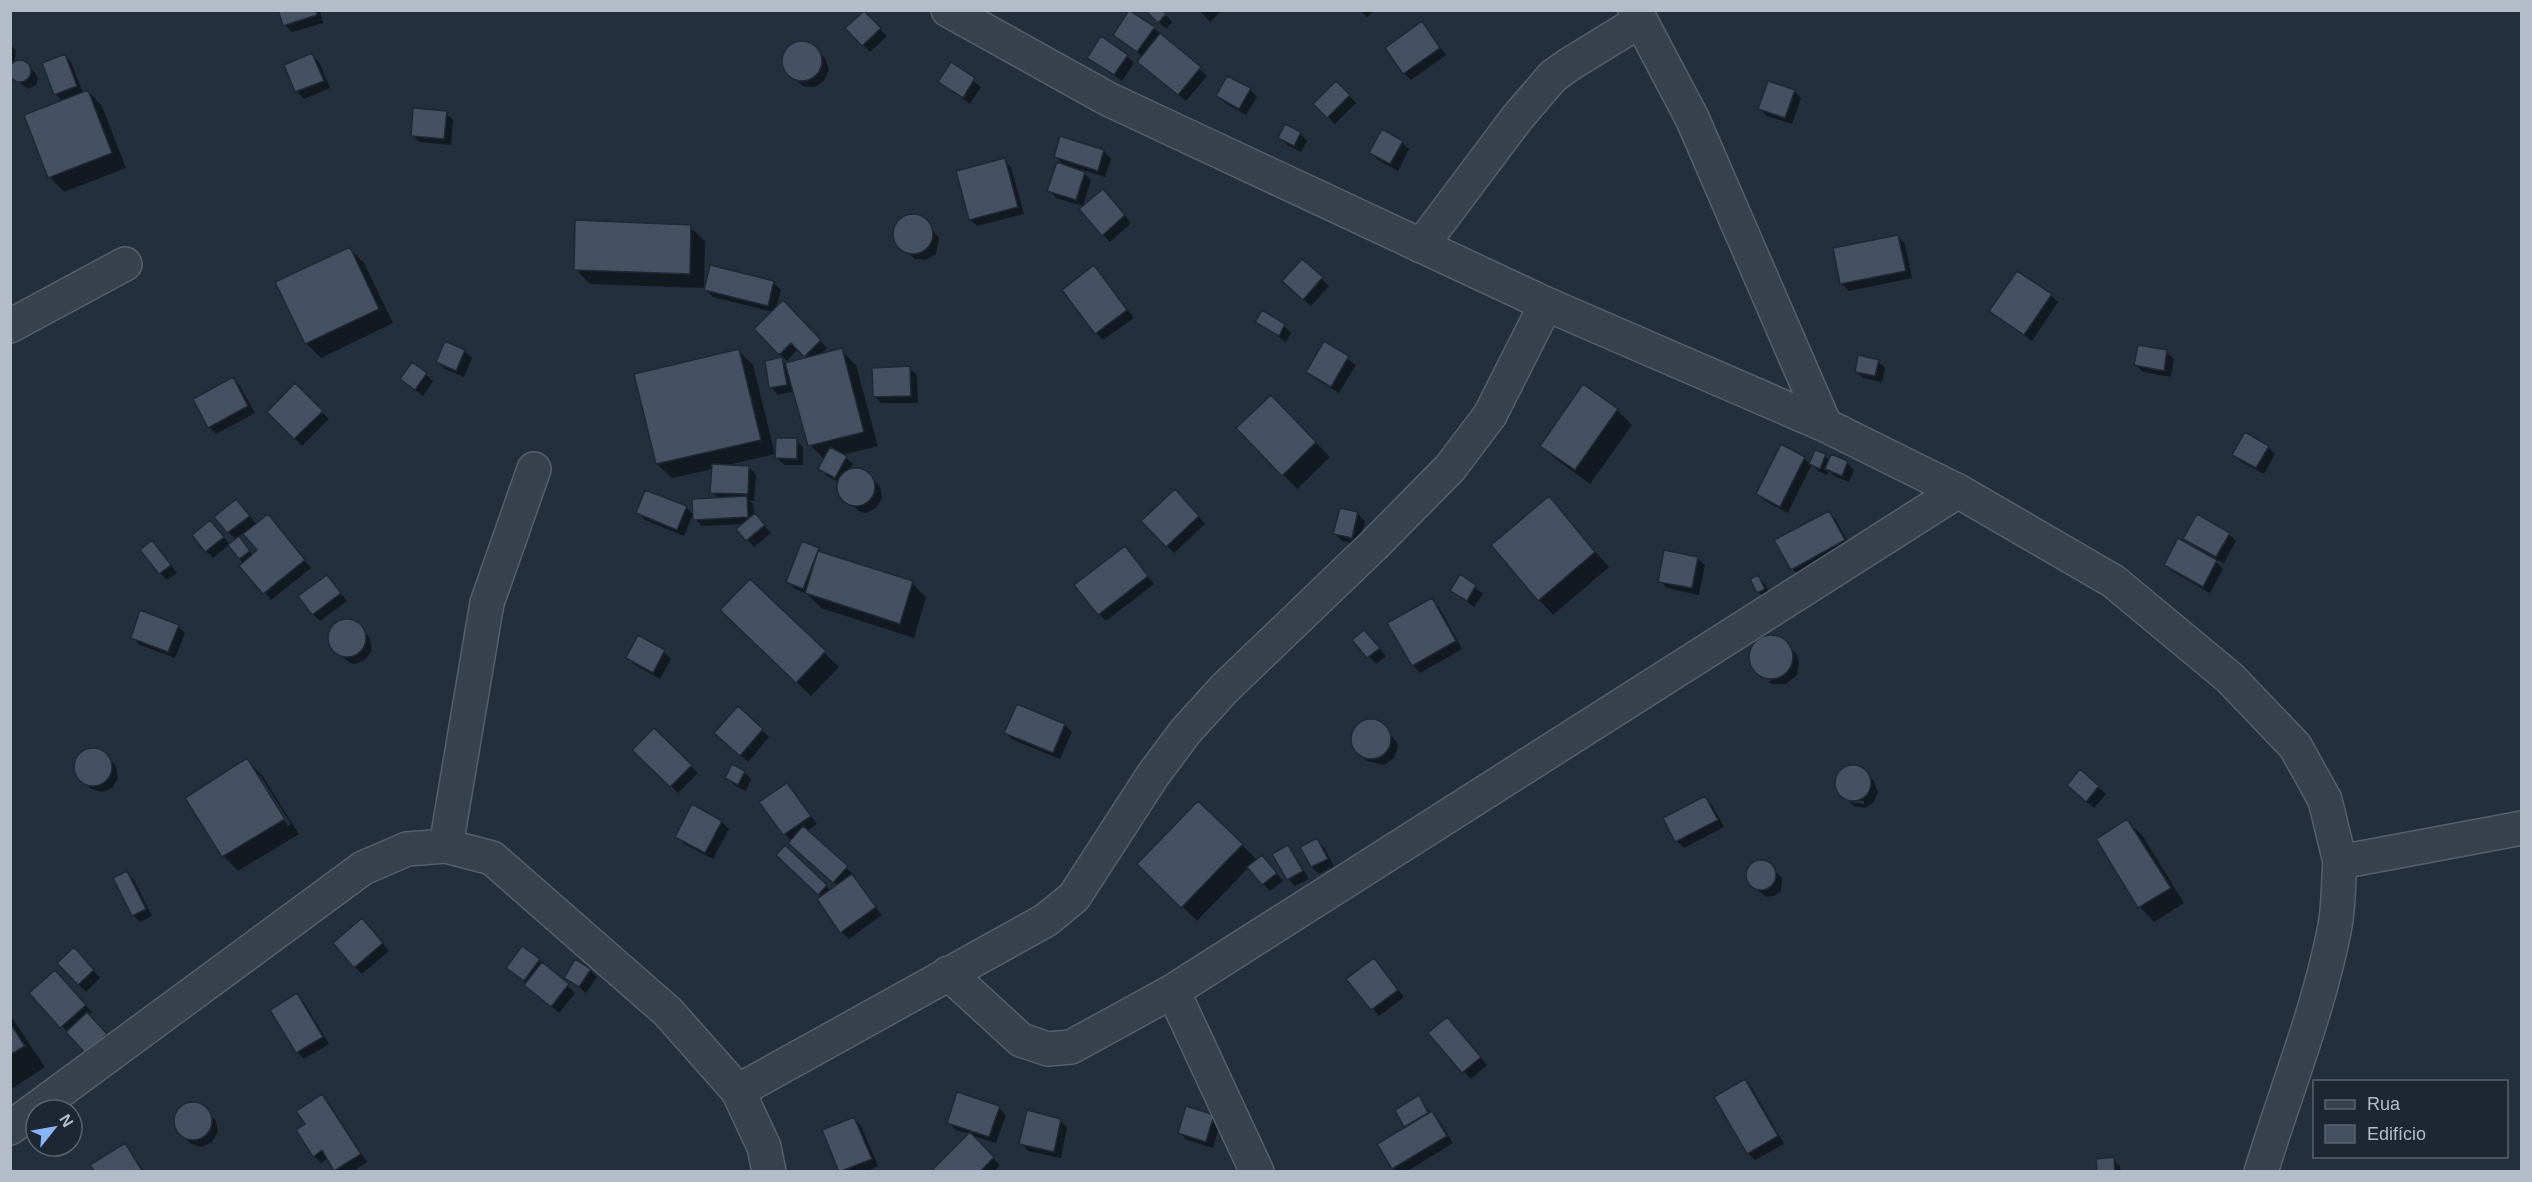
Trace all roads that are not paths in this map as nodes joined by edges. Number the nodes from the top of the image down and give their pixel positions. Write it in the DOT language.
graph roads {
  1 [pos="948,10"];
  2 [pos="1638,16"];
  3 [pos="1421,246"];
  4 [pos="125,264"];
  5 [pos="1546,304"];
  6 [pos="10,326"];
  7 [pos="1824,425"];
  8 [pos="534,470"];
  9 [pos="1958,491"];
  10 [pos="2522,828"];
  11 [pos="446,846"];
  12 [pos="2340,862"];
  13 [pos="948,973"];
  14 [pos="1173,991"];
  15 [pos="738,1091"];
  16 [pos="10,1128"];
  17 [pos="769,1172"];
  18 [pos="1257,1172"];
  19 [pos="2261,1172"];
  1 -- 3 [label="street"];
  2 -- 3 [label="street"];
  2 -- 7 [label="street"];
  3 -- 5 [label="street"];
  4 -- 6 [label="street"];
  5 -- 7 [label="street"];
  5 -- 13 [label="street"];
  7 -- 9 [label="street"];
  8 -- 11 [label="street"];
  9 -- 12 [label="street"];
  9 -- 14 [label="street"];
  10 -- 12 [label="street"];
  11 -- 15 [label="street"];
  11 -- 16 [label="street"];
  12 -- 19 [label="street"];
  13 -- 14 [label="street"];
  13 -- 15 [label="street"];
  14 -- 18 [label="street"];
  15 -- 17 [label="street"];
}
